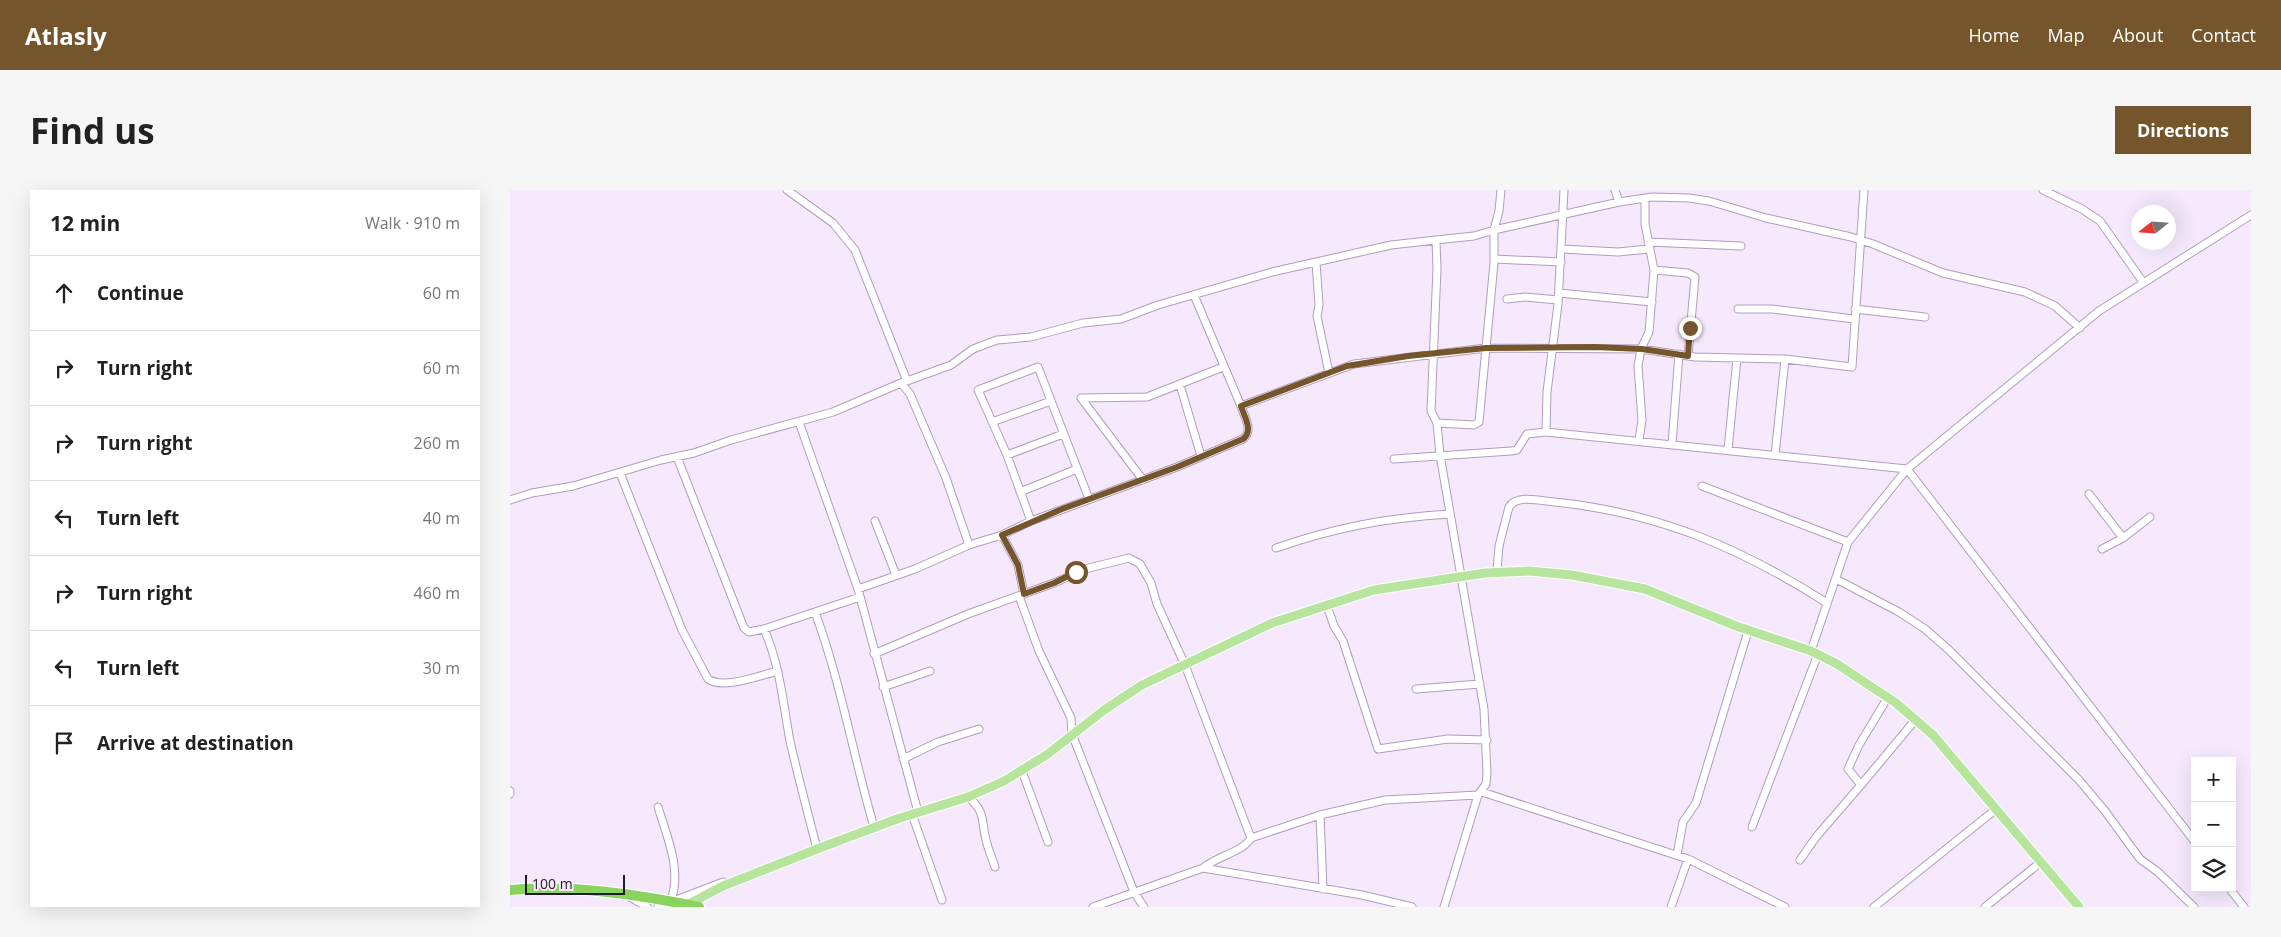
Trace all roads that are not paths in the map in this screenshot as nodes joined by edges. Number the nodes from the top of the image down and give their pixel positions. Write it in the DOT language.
graph roads {
  1 [pos="787,190"];
  2 [pos="1501,190"];
  3 [pos="1564,190"];
  4 [pos="1615,190"];
  5 [pos="1864,190"];
  6 [pos="2043,190"];
  7 [pos="1645,198"];
  8 [pos="1619,202"];
  9 [pos="2251,215"];
  10 [pos="1561,216"];
  11 [pos="1494,230"];
  12 [pos="1436,240"];
  13 [pos="1862,240"];
  14 [pos="1649,246"];
  15 [pos="1742,246"];
  16 [pos="1562,249"];
  17 [pos="1494,259"];
  18 [pos="1316,262"];
  19 [pos="1561,262"];
  20 [pos="1654,270"];
  21 [pos="2143,282"];
  22 [pos="1194,295"];
  23 [pos="1558,297"];
  24 [pos="1507,299"];
  25 [pos="1652,302"];
  26 [pos="1738,309"];
  27 [pos="1855,309"];
  28 [pos="1925,317"];
  29 [pos="1854,319"];
  30 [pos="2080,328"];
  31 [pos="1486,348"];
  32 [pos="1554,348"];
  33 [pos="1642,349"];
  34 [pos="1434,354"];
  35 [pos="1679,354"];
  36 [pos="1688,356"];
  37 [pos="1737,358"];
  38 [pos="1785,359"];
  39 [pos="1223,367"];
  40 [pos="1329,373"];
  41 [pos="904,382"];
  42 [pos="1180,385"];
  43 [pos="1051,401"];
  44 [pos="1241,406"];
  45 [pos="799,422"];
  46 [pos="992,422"];
  47 [pos="1437,423"];
  48 [pos="1546,432"];
  49 [pos="1063,434"];
  50 [pos="1639,440"];
  51 [pos="1672,444"];
  52 [pos="1728,450"];
  53 [pos="1775,454"];
  54 [pos="1006,455"];
  55 [pos="1440,455"];
  56 [pos="1201,456"];
  57 [pos="678,457"];
  58 [pos="1394,459"];
  59 [pos="1077,469"];
  60 [pos="1907,469"];
  61 [pos="620,473"];
  62 [pos="1143,480"];
  63 [pos="1702,486"];
  64 [pos="1020,492"];
  65 [pos="2089,494"];
  66 [pos="1089,499"];
  67 [pos="510,500"];
  68 [pos="1450,514"];
  69 [pos="2150,517"];
  70 [pos="875,521"];
  71 [pos="1031,521"];
  72 [pos="1002,535"];
  73 [pos="2123,538"];
  74 [pos="1848,542"];
  75 [pos="969,545"];
  76 [pos="1276,548"];
  77 [pos="2102,549"];
  78 [pos="1497,571"];
  79 [pos="896,575"];
  80 [pos="1462,577"];
  81 [pos="1836,579"];
  82 [pos="859,593"];
  83 [pos="1021,595"];
  84 [pos="1828,603"];
  85 [pos="1327,606"];
  86 [pos="815,612"];
  87 [pos="764,629"];
  88 [pos="1748,631"];
  89 [pos="1814,653"];
  90 [pos="874,654"];
  91 [pos="1185,665"];
  92 [pos="778,671"];
  93 [pos="930,671"];
  94 [pos="1480,684"];
  95 [pos="883,687"];
  96 [pos="1416,689"];
  97 [pos="1888,697"];
  98 [pos="1916,719"];
  99 [pos="979,729"];
  100 [pos="1072,734"];
  101 [pos="1487,740"];
  102 [pos="903,758"];
  103 [pos="1022,771"];
  104 [pos="1861,785"];
  105 [pos="1480,793"];
  106 [pos="968,797"];
  107 [pos="658,808"];
  108 [pos="1995,810"];
  109 [pos="915,813"];
  110 [pos="1320,815"];
  111 [pos="874,827"];
  112 [pos="1752,827"];
  113 [pos="2191,837"];
  114 [pos="1251,838"];
  115 [pos="1048,842"];
  116 [pos="817,849"];
  117 [pos="1677,855"];
  118 [pos="797,857"];
  119 [pos="1688,859"];
  120 [pos="1800,860"];
  121 [pos="2041,862"];
  122 [pos="995,867"];
  123 [pos="1203,868"];
  124 [pos="1323,889"];
  125 [pos="510,890"];
  126 [pos="1134,892"];
  127 [pos="2232,892"];
  128 [pos="624,893"];
  129 [pos="672,900"];
  130 [pos="942,900"];
  131 [pos="687,904"];
  132 [pos="2077,906"];
  133 [pos="647,907"];
  134 [pos="658,907"];
  135 [pos="699,907"];
  136 [pos="1093,907"];
  137 [pos="1144,907"];
  138 [pos="1412,907"];
  139 [pos="1444,907"];
  140 [pos="1671,907"];
  141 [pos="1786,907"];
  142 [pos="1874,907"];
  143 [pos="1985,907"];
  144 [pos="2194,907"];
  145 [pos="2244,907"];
  1 -- 41 [label="street"];
  2 -- 11 [label="street"];
  3 -- 10 [label="street"];
  4 -- 8 [label="street"];
  5 -- 13 [label="street"];
  6 -- 21 [label="street"];
  7 -- 8 [label="street"];
  7 -- 13 [label="street"];
  7 -- 14 [label="street"];
  8 -- 10 [label="street"];
  9 -- 21 [label="street"];
  10 -- 11 [label="street"];
  10 -- 16 [label="street"];
  11 -- 12 [label="street"];
  11 -- 17 [label="street"];
  12 -- 18 [label="street"];
  12 -- 34 [label="street"];
  13 -- 27 [label="street"];
  13 -- 30 [label="street"];
  14 -- 15 [label="street"];
  14 -- 16 [label="street"];
  14 -- 20 [label="street"];
  16 -- 19 [label="street"];
  17 -- 19 [label="street"];
  17 -- 31 [label="street"];
  18 -- 22 [label="street"];
  18 -- 40 [label="street"];
  19 -- 23 [label="street"];
  20 -- 25 [label="street"];
  20 -- 36 [label="street"];
  21 -- 30 [label="street"];
  22 -- 39 [label="street"];
  22 -- 41 [label="street"];
  23 -- 24 [label="street"];
  23 -- 25 [label="street"];
  23 -- 32 [label="street"];
  25 -- 33 [label="street"];
  26 -- 29 [label="street"];
  27 -- 28 [label="street"];
  27 -- 29 [label="street"];
  29 -- 38 [label="street"];
  30 -- 60 [label="street"];
  31 -- 32 [label="street"];
  31 -- 34 [label="street"];
  31 -- 47 [label="street"];
  32 -- 33 [label="street"];
  32 -- 48 [label="street"];
  33 -- 35 [label="street"];
  33 -- 50 [label="street"];
  34 -- 40 [label="street"];
  34 -- 47 [label="street"];
  35 -- 36 [label="street"];
  35 -- 51 [label="street"];
  36 -- 37 [label="street"];
  37 -- 38 [label="street"];
  37 -- 52 [label="street"];
  38 -- 53 [label="street"];
  39 -- 42 [label="street"];
  39 -- 44 [label="street"];
  40 -- 44 [label="street"];
  41 -- 45 [label="street"];
  41 -- 75 [label="street"];
  42 -- 56 [label="street"];
  42 -- 62 [label="street"];
  43 -- 46 [label="street"];
  43 -- 46 [label="street"];
  43 -- 49 [label="street"];
  44 -- 56 [label="street"];
  45 -- 57 [label="street"];
  45 -- 82 [label="street"];
  46 -- 54 [label="street"];
  47 -- 55 [label="street"];
  48 -- 50 [label="street"];
  48 -- 55 [label="street"];
  49 -- 54 [label="street"];
  49 -- 59 [label="street"];
  50 -- 51 [label="street"];
  51 -- 52 [label="street"];
  52 -- 53 [label="street"];
  53 -- 60 [label="street"];
  54 -- 64 [label="street"];
  55 -- 58 [label="street"];
  55 -- 68 [label="street"];
  56 -- 62 [label="street"];
  57 -- 61 [label="street"];
  57 -- 87 [label="street"];
  59 -- 64 [label="street"];
  59 -- 66 [label="street"];
  60 -- 74 [label="street"];
  60 -- 113 [label="street"];
  61 -- 67 [label="street"];
  61 -- 92 [label="street"];
  62 -- 66 [label="street"];
  63 -- 74 [label="street"];
  64 -- 71 [label="street"];
  65 -- 73 [label="street"];
  66 -- 71 [label="street"];
  68 -- 76 [label="street"];
  68 -- 80 [label="street"];
  69 -- 73 [label="street"];
  70 -- 79 [label="street"];
  71 -- 72 [label="street"];
  72 -- 75 [label="street"];
  72 -- 83 [label="street"];
  73 -- 77 [label="street"];
  74 -- 81 [label="street"];
  75 -- 79 [label="street"];
  78 -- 80 [label="main road"];
  78 -- 84 [label="street"];
  78 -- 88 [label="main road"];
  79 -- 82 [label="street"];
  80 -- 85 [label="main road"];
  80 -- 94 [label="street"];
  81 -- 84 [label="street"];
  81 -- 144 [label="street"];
  82 -- 86 [label="street"];
  82 -- 90 [label="street"];
  83 -- 90 [label="street"];
  83 -- 91 [label="street"];
  83 -- 100 [label="street"];
  84 -- 89 [label="street"];
  85 -- 91 [label="main road"];
  85 -- 101 [label="street"];
  86 -- 87 [label="street"];
  86 -- 111 [label="street"];
  87 -- 92 [label="street"];
  88 -- 89 [label="main road"];
  88 -- 117 [label="street"];
  89 -- 97 [label="main road"];
  89 -- 112 [label="street"];
  90 -- 95 [label="street"];
  91 -- 100 [label="main road"];
  91 -- 114 [label="street"];
  92 -- 116 [label="street"];
  93 -- 95 [label="street"];
  94 -- 96 [label="street"];
  94 -- 101 [label="street"];
  95 -- 102 [label="street"];
  97 -- 98 [label="main road"];
  97 -- 104 [label="street"];
  98 -- 104 [label="street"];
  98 -- 108 [label="main road"];
  99 -- 102 [label="street"];
  100 -- 103 [label="main road"];
  100 -- 126 [label="street"];
  101 -- 105 [label="street"];
  102 -- 109 [label="street"];
  103 -- 106 [label="main road"];
  103 -- 115 [label="street"];
  104 -- 120 [label="street"];
  105 -- 110 [label="street"];
  105 -- 117 [label="street"];
  105 -- 139 [label="street"];
  106 -- 109 [label="main road"];
  106 -- 122 [label="street"];
  107 -- 129 [label="street"];
  108 -- 121 [label="main road"];
  108 -- 142 [label="street"];
  109 -- 111 [label="main road"];
  109 -- 130 [label="street"];
  110 -- 114 [label="street"];
  110 -- 124 [label="street"];
  111 -- 116 [label="main road"];
  114 -- 123 [label="street"];
  116 -- 118 [label="main road"];
  117 -- 119 [label="street"];
  118 -- 129 [label="street"];
  118 -- 131 [label="main road"];
  119 -- 140 [label="street"];
  119 -- 141 [label="street"];
  121 -- 132 [label="main road"];
  121 -- 143 [label="street"];
  123 -- 124 [label="street"];
  123 -- 126 [label="street"];
  124 -- 138 [label="street"];
  125 -- 128 [label="highway"];
  126 -- 136 [label="street"];
  126 -- 137 [label="street"];
  127 -- 145 [label="street"];
  128 -- 129 [label="highway"];
  128 -- 133 [label="street"];
  129 -- 131 [label="highway"];
  129 -- 134 [label="street"];
  131 -- 135 [label="highway"];
}
